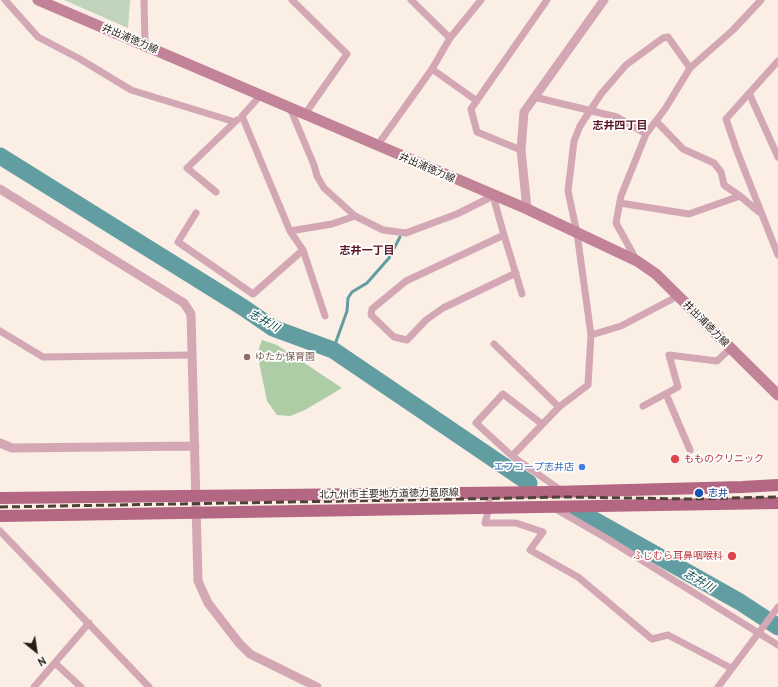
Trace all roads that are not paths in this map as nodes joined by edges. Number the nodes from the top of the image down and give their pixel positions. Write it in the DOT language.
graph roads {
  1 [pos="6,0"];
  2 [pos="38,0"];
  3 [pos="144,0"];
  4 [pos="292,0"];
  5 [pos="411,0"];
  6 [pos="481,0"];
  7 [pos="547,0"];
  8 [pos="604,0"];
  9 [pos="761,0"];
  10 [pos="450,38"];
  11 [pos="145,45"];
  12 [pos="778,61"];
  13 [pos="690,68"];
  14 [pos="432,69"];
  15 [pos="749,93"];
  16 [pos="260,96"];
  17 [pos="534,97"];
  18 [pos="477,101"];
  19 [pos="290,108"];
  20 [pos="590,110"];
  21 [pos="305,114"];
  22 [pos="242,116"];
  23 [pos="656,121"];
  24 [pos="235,122"];
  25 [pos="646,134"];
  26 [pos="377,146"];
  27 [pos="522,150"];
  28 [pos="778,157"];
  29 [pos="0,189"];
  30 [pos="216,192"];
  31 [pos="493,196"];
  32 [pos="740,196"];
  33 [pos="620,203"];
  34 [pos="527,209"];
  35 [pos="761,213"];
  36 [pos="196,214"];
  37 [pos="355,216"];
  38 [pos="290,231"];
  39 [pos="576,233"];
  40 [pos="504,235"];
  41 [pos="303,250"];
  42 [pos="778,255"];
  43 [pos="637,261"];
  44 [pos="516,273"];
  45 [pos="522,294"];
  46 [pos="678,296"];
  47 [pos="325,316"];
  48 [pos="0,330"];
  49 [pos="591,335"];
  50 [pos="494,344"];
  51 [pos="731,348"];
  52 [pos="191,355"];
  53 [pos="666,394"];
  54 [pos="778,395"];
  55 [pos="643,406"];
  56 [pos="559,407"];
  57 [pos="542,424"];
  58 [pos="0,443"];
  59 [pos="194,446"];
  60 [pos="690,450"];
  61 [pos="512,456"];
  62 [pos="778,485"];
  63 [pos="489,492"];
  64 [pos="563,492"];
  65 [pos="195,496"];
  66 [pos="0,498"];
  67 [pos="778,503"];
  68 [pos="550,506"];
  69 [pos="489,508"];
  70 [pos="197,513"];
  71 [pos="0,516"];
  72 [pos="0,531"];
  73 [pos="778,607"];
  74 [pos="89,623"];
  75 [pos="758,633"];
  76 [pos="778,645"];
  77 [pos="55,663"];
  78 [pos="731,668"];
  79 [pos="34,687"];
  80 [pos="81,687"];
  81 [pos="149,687"];
  82 [pos="317,687"];
  83 [pos="718,687"];
  1 -- 24 [label="street"];
  2 -- 11 [label="main road, 井出浦徳力線"];
  3 -- 11 [label="street"];
  4 -- 21 [label="street"];
  5 -- 10 [label="street"];
  6 -- 10 [label="street"];
  7 -- 18 [label="street"];
  8 -- 17 [label="street"];
  9 -- 13 [label="street"];
  10 -- 14 [label="street"];
  11 -- 16 [label="main road, 井出浦徳力線"];
  12 -- 15 [label="street"];
  13 -- 20 [label="street"];
  13 -- 23 [label="street"];
  14 -- 18 [label="street"];
  14 -- 26 [label="street"];
  15 -- 28 [label="street"];
  15 -- 35 [label="street"];
  16 -- 19 [label="main road, 井出浦徳力線"];
  16 -- 22 [label="street"];
  17 -- 20 [label="street"];
  17 -- 27 [label="street"];
  18 -- 27 [label="street"];
  19 -- 21 [label="main road, 井出浦徳力線"];
  19 -- 37 [label="street"];
  20 -- 25 [label="street"];
  20 -- 39 [label="street"];
  21 -- 26 [label="main road, 井出浦徳力線"];
  22 -- 24 [label="street"];
  22 -- 38 [label="street"];
  23 -- 25 [label="street"];
  23 -- 32 [label="street"];
  24 -- 30 [label="street"];
  25 -- 33 [label="street"];
  26 -- 31 [label="main road, 井出浦徳力線"];
  27 -- 34 [label="street"];
  29 -- 52 [label="street"];
  31 -- 34 [label="main road, 井出浦徳力線"];
  31 -- 37 [label="street"];
  31 -- 40 [label="street"];
  32 -- 33 [label="street"];
  32 -- 35 [label="street"];
  33 -- 43 [label="street"];
  34 -- 39 [label="main road, 井出浦徳力線"];
  35 -- 42 [label="street"];
  36 -- 41 [label="street"];
  37 -- 38 [label="street"];
  38 -- 41 [label="street"];
  39 -- 43 [label="main road, 井出浦徳力線"];
  39 -- 49 [label="street"];
  40 -- 44 [label="street"];
  40 -- 44 [label="street"];
  41 -- 47 [label="street"];
  43 -- 46 [label="main road, 井出浦徳力線"];
  44 -- 45 [label="street"];
  46 -- 49 [label="street"];
  46 -- 51 [label="main road, 井出浦徳力線"];
  48 -- 52 [label="street"];
  49 -- 56 [label="street"];
  50 -- 56 [label="street"];
  51 -- 53 [label="street"];
  51 -- 54 [label="main road, 井出浦徳力線"];
  52 -- 59 [label="street"];
  53 -- 55 [label="street"];
  53 -- 60 [label="street"];
  56 -- 57 [label="street"];
  57 -- 61 [label="street"];
  57 -- 61 [label="street"];
  58 -- 59 [label="street"];
  59 -- 65 [label="street"];
  61 -- 64 [label="street"];
  62 -- 64 [label="main road, 北九州市主要地方道徳力葛原線"];
  63 -- 64 [label="main road, 北九州市主要地方道徳力葛原線"];
  63 -- 65 [label="main road, 北九州市主要地方道徳力葛原線"];
  63 -- 69 [label="street"];
  65 -- 66 [label="main road, 北九州市主要地方道徳力葛原線"];
  65 -- 70 [label="street"];
  67 -- 68 [label="main road, 北九州市主要地方道徳力葛原線"];
  68 -- 69 [label="main road, 北九州市主要地方道徳力葛原線"];
  68 -- 75 [label="street"];
  69 -- 70 [label="main road, 北九州市主要地方道徳力葛原線"];
  69 -- 78 [label="street"];
  70 -- 71 [label="main road, 北九州市主要地方道徳力葛原線"];
  70 -- 82 [label="street"];
  72 -- 74 [label="street"];
  73 -- 75 [label="street"];
  74 -- 77 [label="street"];
  74 -- 81 [label="street"];
  75 -- 76 [label="street"];
  75 -- 78 [label="street"];
  77 -- 79 [label="street"];
  77 -- 80 [label="street"];
  78 -- 83 [label="street"];
}
